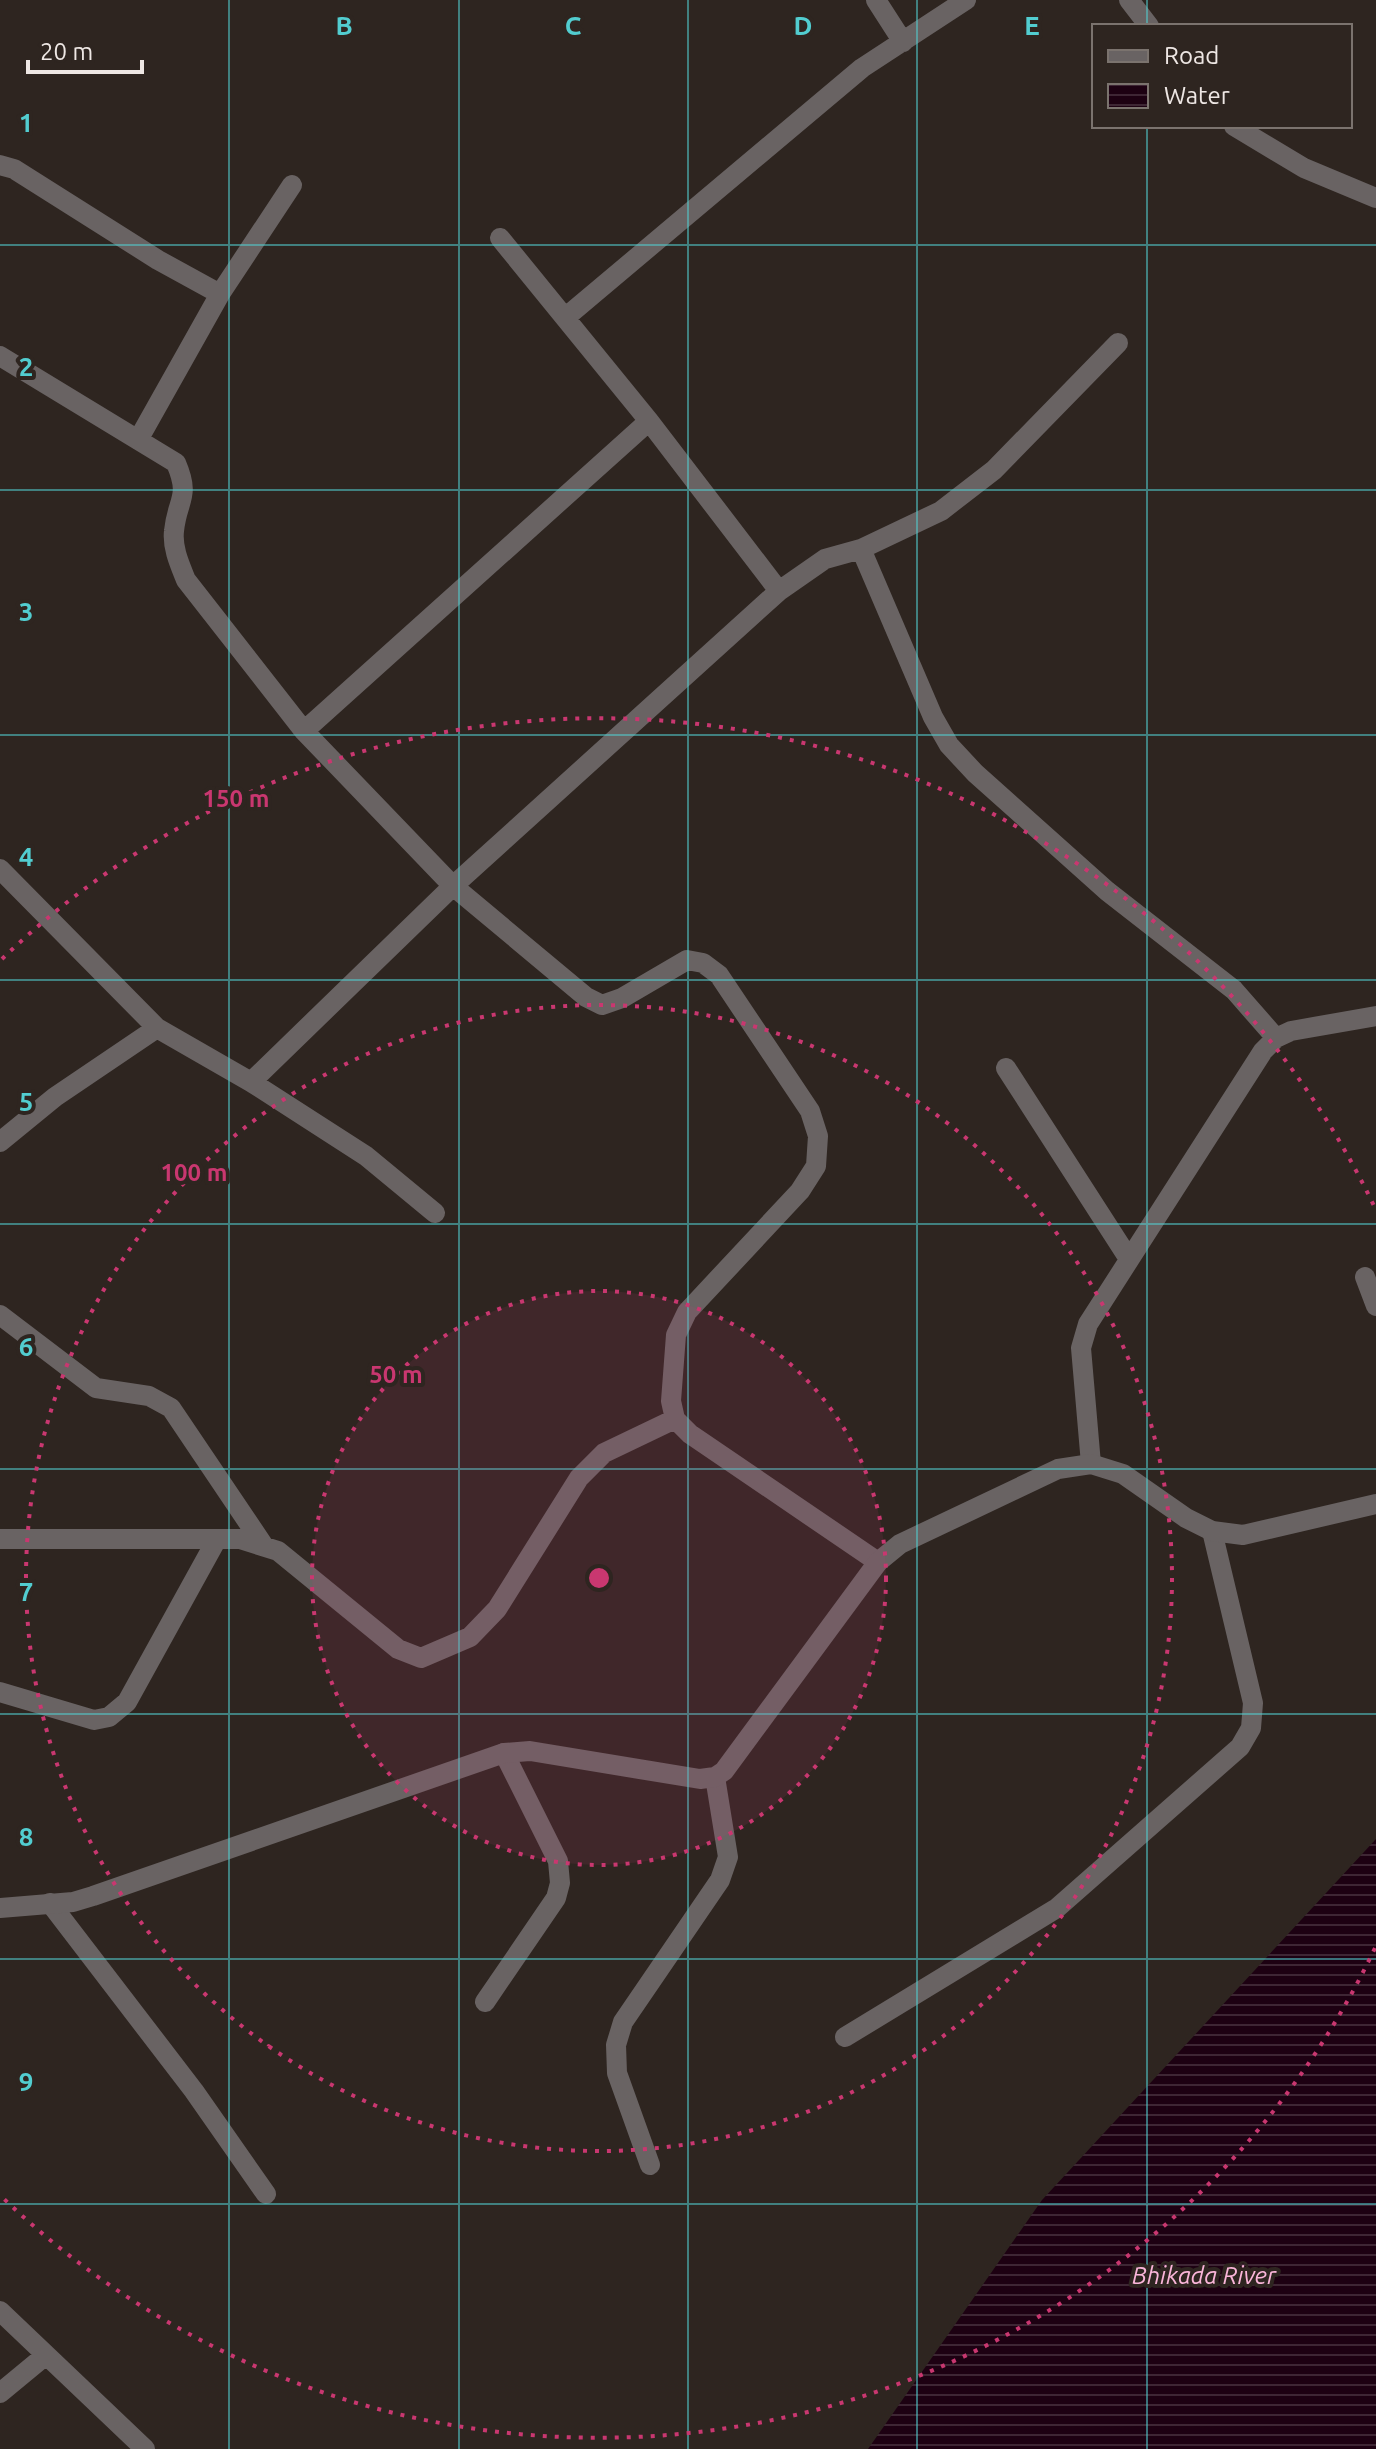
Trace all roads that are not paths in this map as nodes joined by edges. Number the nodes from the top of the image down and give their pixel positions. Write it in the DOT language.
graph roads {
  1 [pos="876,0"];
  2 [pos="966,0"];
  3 [pos="1129,0"];
  4 [pos="1147,24"];
  5 [pos="903,42"];
  6 [pos="1236,128"];
  7 [pos="0,165"];
  8 [pos="292,185"];
  9 [pos="1376,198"];
  10 [pos="500,238"];
  11 [pos="220,294"];
  12 [pos="566,317"];
  13 [pos="1118,343"];
  14 [pos="0,356"];
  15 [pos="649,421"];
  16 [pos="138,440"];
  17 [pos="861,549"];
  18 [pos="779,591"];
  19 [pos="304,731"];
  20 [pos="0,869"];
  21 [pos="453,886"];
  22 [pos="1376,1016"];
  23 [pos="157,1028"];
  24 [pos="1276,1038"];
  25 [pos="1006,1068"];
  26 [pos="251,1082"];
  27 [pos="0,1142"];
  28 [pos="435,1213"];
  29 [pos="1129,1259"];
  30 [pos="1365,1277"];
  31 [pos="1376,1306"];
  32 [pos="0,1315"];
  33 [pos="675,1419"];
  34 [pos="1091,1464"];
  35 [pos="1376,1504"];
  36 [pos="1212,1531"];
  37 [pos="0,1539"];
  38 [pos="217,1539"];
  39 [pos="264,1546"];
  40 [pos="878,1562"];
  41 [pos="0,1692"];
  42 [pos="504,1753"];
  43 [pos="715,1777"];
  44 [pos="50,1903"];
  45 [pos="0,1908"];
  46 [pos="485,2002"];
  47 [pos="845,2037"];
  48 [pos="650,2165"];
  49 [pos="266,2194"];
  50 [pos="0,2311"];
  51 [pos="46,2355"];
  52 [pos="0,2393"];
  53 [pos="145,2449"];
  1 -- 5 [label="street"];
  2 -- 5 [label="street"];
  3 -- 4 [label="street"];
  5 -- 12 [label="street"];
  6 -- 9 [label="street"];
  7 -- 11 [label="street"];
  8 -- 11 [label="street"];
  10 -- 12 [label="street"];
  11 -- 16 [label="street"];
  12 -- 15 [label="street"];
  13 -- 17 [label="street"];
  14 -- 16 [label="street"];
  15 -- 18 [label="street"];
  15 -- 19 [label="street"];
  16 -- 19 [label="street"];
  17 -- 18 [label="street"];
  17 -- 24 [label="street"];
  18 -- 21 [label="street"];
  19 -- 21 [label="street"];
  20 -- 23 [label="street"];
  21 -- 26 [label="street"];
  21 -- 33 [label="street"];
  22 -- 24 [label="street"];
  23 -- 26 [label="street"];
  23 -- 27 [label="street"];
  24 -- 29 [label="street"];
  25 -- 29 [label="street"];
  26 -- 28 [label="street"];
  29 -- 34 [label="street"];
  30 -- 31 [label="street"];
  32 -- 39 [label="street"];
  33 -- 39 [label="street"];
  33 -- 40 [label="street"];
  34 -- 36 [label="street"];
  34 -- 40 [label="street"];
  35 -- 36 [label="street"];
  36 -- 47 [label="street"];
  37 -- 38 [label="street"];
  38 -- 39 [label="street"];
  38 -- 41 [label="street"];
  40 -- 43 [label="street"];
  42 -- 43 [label="street"];
  42 -- 44 [label="street"];
  42 -- 46 [label="street"];
  43 -- 48 [label="street"];
  44 -- 45 [label="street"];
  44 -- 49 [label="street"];
  50 -- 51 [label="street"];
  51 -- 52 [label="street"];
  51 -- 53 [label="street"];
}
